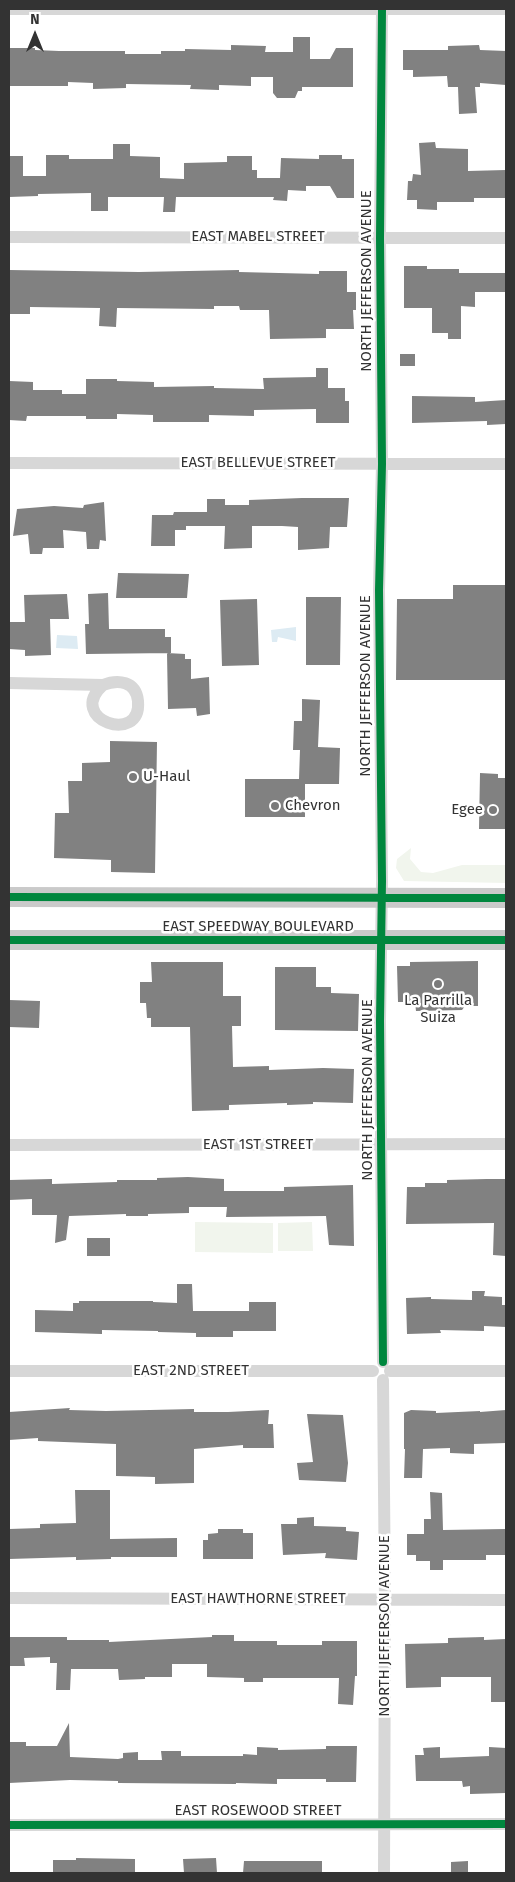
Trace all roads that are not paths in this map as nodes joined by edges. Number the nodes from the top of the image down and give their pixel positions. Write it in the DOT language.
graph roads {
  1 [pos="9,9"];
  2 [pos="382,9"];
  3 [pos="506,10"];
  4 [pos="9,237"];
  5 [pos="380,238"];
  6 [pos="506,238"];
  7 [pos="9,463"];
  8 [pos="382,464"];
  9 [pos="506,464"];
  10 [pos="9,683"];
  11 [pos="103,685"];
  12 [pos="9,896"];
  13 [pos="382,898"];
  14 [pos="506,898"];
  15 [pos="9,940"];
  16 [pos="506,940"];
  17 [pos="382,941"];
  18 [pos="381,1144"];
  19 [pos="506,1144"];
  20 [pos="9,1145"];
  21 [pos="9,1371"];
  22 [pos="386,1371"];
  23 [pos="506,1371"];
  24 [pos="9,1598"];
  25 [pos="385,1600"];
  26 [pos="506,1600"];
  27 [pos="506,1824"];
  28 [pos="9,1825"];
  29 [pos="384,1825"];
  30 [pos="384,1873"];
  1 -- 2 [label="street"];
  2 -- 3 [label="street"];
  2 -- 5 [label="street, NORTH JEFFERSON AVENUE"];
  4 -- 5 [label="street, EAST MABEL STREET"];
  5 -- 6 [label="street, EAST MABEL STREET"];
  5 -- 8 [label="street, NORTH JEFFERSON AVENUE"];
  7 -- 8 [label="street, EAST BELLEVUE STREET"];
  8 -- 9 [label="street, EAST BELLEVUE STREET"];
  8 -- 13 [label="street, NORTH JEFFERSON AVENUE"];
  10 -- 11 [label="street"];
  12 -- 13 [label="main road, EAST SPEEDWAY BOULEVARD"];
  13 -- 14 [label="main road, EAST SPEEDWAY BOULEVARD"];
  13 -- 17 [label="street, NORTH JEFFERSON AVENUE"];
  15 -- 17 [label="main road, EAST SPEEDWAY BOULEVARD"];
  16 -- 17 [label="main road, EAST SPEEDWAY BOULEVARD"];
  17 -- 18 [label="street, NORTH JEFFERSON AVENUE"];
  18 -- 19 [label="street, EAST 1ST STREET"];
  18 -- 20 [label="street, EAST 1ST STREET"];
  18 -- 22 [label="street, NORTH JEFFERSON AVENUE"];
  21 -- 22 [label="street, EAST 2ND STREET"];
  22 -- 23 [label="street"];
  22 -- 25 [label="street, NORTH JEFFERSON AVENUE"];
  24 -- 25 [label="street, EAST HAWTHORNE STREET"];
  25 -- 26 [label="street, EAST HAWTHORNE STREET"];
  25 -- 29 [label="street, NORTH JEFFERSON AVENUE"];
  27 -- 29 [label="street, EAST ROSEWOOD STREET"];
  28 -- 29 [label="street, EAST ROSEWOOD STREET"];
  29 -- 30 [label="street, NORTH JEFFERSON AVENUE"];
}
